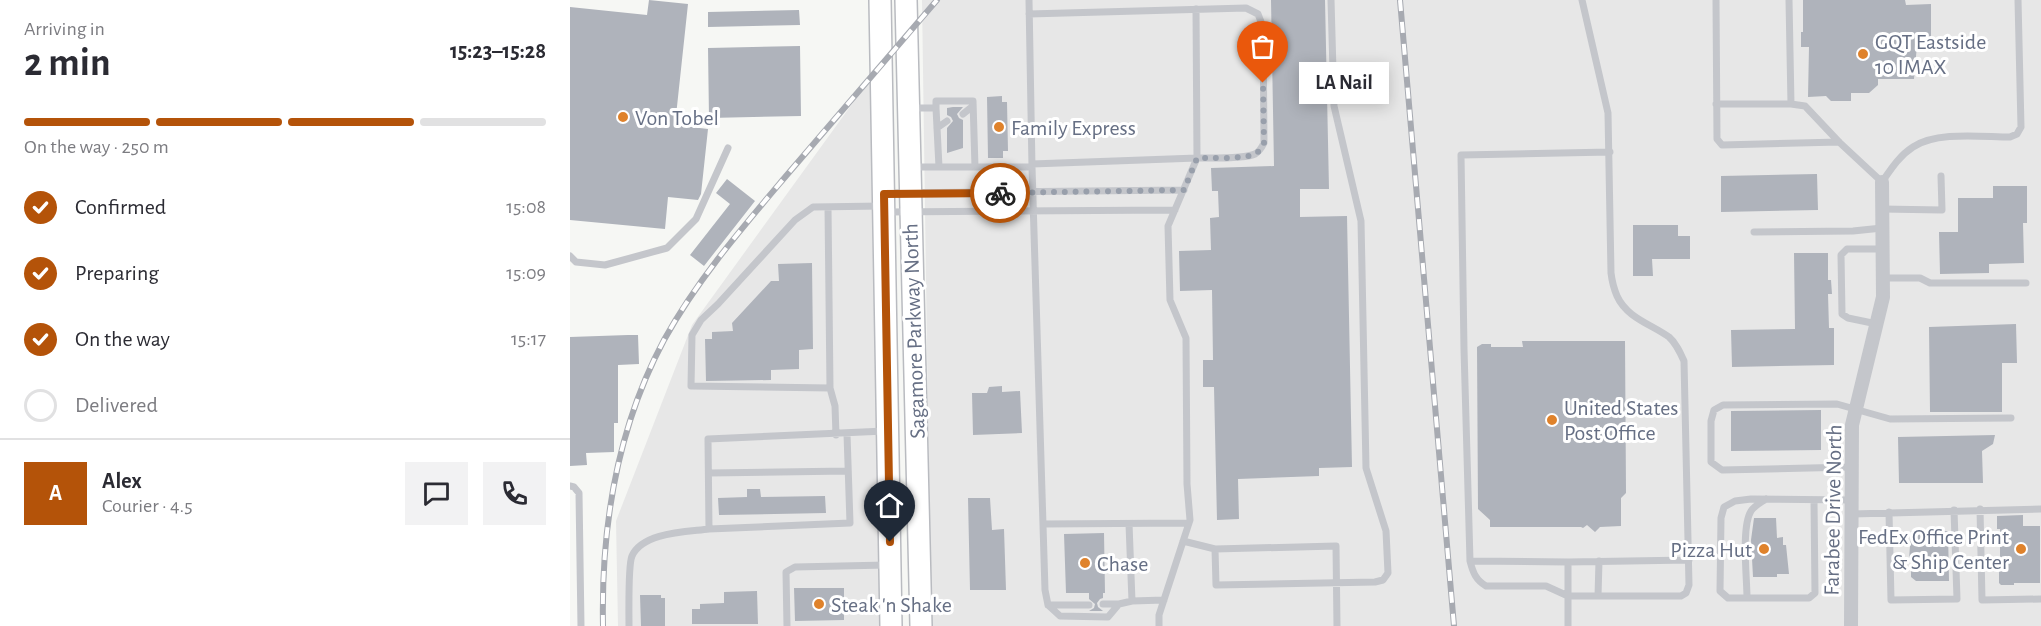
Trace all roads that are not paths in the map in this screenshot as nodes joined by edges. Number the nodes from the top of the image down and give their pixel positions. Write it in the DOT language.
graph roads {
  1 [pos="880,0"];
  2 [pos="906,0"];
  3 [pos="1029,0"];
  4 [pos="1331,0"];
  5 [pos="1582,0"];
  6 [pos="1716,0"];
  7 [pos="1789,0"];
  8 [pos="2018,0"];
  9 [pos="1196,9"];
  10 [pos="1029,14"];
  11 [pos="1791,104"];
  12 [pos="1716,105"];
  13 [pos="973,106"];
  14 [pos="908,108"];
  15 [pos="936,108"];
  16 [pos="963,114"];
  17 [pos="947,121"];
  18 [pos="937,128"];
  19 [pos="1839,142"];
  20 [pos="728,148"];
  21 [pos="1610,152"];
  22 [pos="1197,158"];
  23 [pos="1032,165"];
  24 [pos="909,167"];
  25 [pos="939,167"];
  26 [pos="975,167"];
  27 [pos="1941,176"];
  28 [pos="1882,182"];
  29 [pos="1184,190"];
  30 [pos="1033,192"];
  31 [pos="910,202"];
  32 [pos="884,204"];
  33 [pos="828,207"];
  34 [pos="1882,209"];
  35 [pos="1175,210"];
  36 [pos="1033,212"];
  37 [pos="1882,228"];
  38 [pos="1754,232"];
  39 [pos="1883,249"];
  40 [pos="570,256"];
  41 [pos="1883,278"];
  42 [pos="2026,283"];
  43 [pos="1877,324"];
  44 [pos="830,388"];
  45 [pos="1856,409"];
  46 [pos="2011,418"];
  47 [pos="888,431"];
  48 [pos="847,434"];
  49 [pos="836,435"];
  50 [pos="1852,467"];
  51 [pos="848,471"];
  52 [pos="709,473"];
  53 [pos="570,486"];
  54 [pos="1766,499"];
  55 [pos="1814,500"];
  56 [pos="1852,507"];
  57 [pos="1980,509"];
  58 [pos="2041,509"];
  59 [pos="1954,510"];
  60 [pos="1890,512"];
  61 [pos="1189,523"];
  62 [pos="1043,524"];
  63 [pos="1130,524"];
  64 [pos="709,529"];
  65 [pos="1183,541"];
  66 [pos="1215,549"];
  67 [pos="1689,560"];
  68 [pos="1470,561"];
  69 [pos="1599,561"];
  70 [pos="1568,562"];
  71 [pos="890,564"];
  72 [pos="1337,583"];
  73 [pos="1568,596"];
  74 [pos="1598,596"];
  75 [pos="1747,598"];
  76 [pos="2041,599"];
  77 [pos="1164,600"];
  78 [pos="1132,601"];
  79 [pos="1089,604"];
  80 [pos="1103,604"];
  81 [pos="1119,604"];
  82 [pos="1048,605"];
  83 [pos="581,626"];
  84 [pos="629,626"];
  85 [pos="787,626"];
  86 [pos="891,626"];
  87 [pos="921,626"];
  88 [pos="1159,626"];
  89 [pos="1337,626"];
  90 [pos="1569,626"];
  91 [pos="1851,626"];
  1 -- 32 [label="main road, Sagamore Parkway North"];
  2 -- 14 [label="main road, Sagamore Parkway North"];
  3 -- 10 [label="lane"];
  4 -- 72 [label="lane"];
  5 -- 21 [label="lane"];
  6 -- 12 [label="lane"];
  7 -- 11 [label="lane"];
  8 -- 28 [label="lane"];
  9 -- 10 [label="lane"];
  9 -- 22 [label="lane"];
  9 -- 22 [label="lane"];
  10 -- 23 [label="lane"];
  11 -- 12 [label="lane"];
  11 -- 19 [label="lane"];
  12 -- 19 [label="lane"];
  13 -- 15 [label="lane"];
  13 -- 16 [label="lane"];
  13 -- 26 [label="lane"];
  14 -- 15 [label="lane"];
  14 -- 24 [label="main road, Sagamore Parkway North"];
  15 -- 18 [label="lane"];
  17 -- 18 [label="lane"];
  18 -- 25 [label="lane"];
  19 -- 28 [label="lane"];
  20 -- 40 [label="lane"];
  21 -- 67 [label="lane"];
  21 -- 68 [label="lane"];
  22 -- 23 [label="lane"];
  22 -- 29 [label="lane"];
  23 -- 26 [label="lane"];
  23 -- 30 [label="lane"];
  24 -- 25 [label="lane"];
  24 -- 31 [label="main road, Sagamore Parkway North"];
  25 -- 26 [label="lane"];
  27 -- 34 [label="lane"];
  28 -- 34 [label="street, Farabee Drive North"];
  29 -- 30 [label="lane"];
  29 -- 35 [label="lane"];
  30 -- 31 [label="lane"];
  30 -- 36 [label="lane"];
  31 -- 32 [label="lane"];
  31 -- 32 [label="lane"];
  31 -- 36 [label="lane"];
  31 -- 87 [label="main road, Sagamore Parkway North"];
  32 -- 33 [label="lane"];
  32 -- 47 [label="main road, Sagamore Parkway North"];
  33 -- 44 [label="lane"];
  33 -- 44 [label="lane"];
  34 -- 37 [label="street, Farabee Drive North"];
  35 -- 36 [label="lane"];
  35 -- 61 [label="lane"];
  36 -- 62 [label="lane"];
  37 -- 38 [label="lane"];
  37 -- 39 [label="street, Farabee Drive North"];
  39 -- 41 [label="street, Farabee Drive North"];
  39 -- 43 [label="lane"];
  41 -- 42 [label="lane"];
  41 -- 43 [label="street, Farabee Drive North"];
  43 -- 45 [label="street, Farabee Drive North"];
  44 -- 49 [label="lane"];
  45 -- 46 [label="lane"];
  45 -- 50 [label="street, Farabee Drive North"];
  45 -- 50 [label="lane"];
  47 -- 48 [label="lane"];
  47 -- 71 [label="main road, Sagamore Parkway North"];
  48 -- 49 [label="lane"];
  48 -- 51 [label="lane"];
  49 -- 52 [label="lane"];
  50 -- 56 [label="street, Farabee Drive North"];
  51 -- 52 [label="lane"];
  51 -- 64 [label="lane"];
  52 -- 64 [label="lane"];
  53 -- 83 [label="lane"];
  54 -- 55 [label="lane"];
  54 -- 75 [label="lane"];
  54 -- 75 [label="lane"];
  55 -- 56 [label="lane"];
  55 -- 75 [label="lane"];
  56 -- 60 [label="lane"];
  56 -- 91 [label="street, Farabee Drive North"];
  57 -- 58 [label="lane"];
  57 -- 59 [label="lane"];
  57 -- 76 [label="lane"];
  59 -- 60 [label="lane"];
  59 -- 60 [label="lane"];
  61 -- 63 [label="lane"];
  61 -- 65 [label="lane"];
  62 -- 63 [label="lane"];
  62 -- 82 [label="lane"];
  63 -- 78 [label="lane"];
  64 -- 84 [label="lane"];
  65 -- 66 [label="lane"];
  65 -- 77 [label="lane"];
  66 -- 72 [label="lane"];
  66 -- 72 [label="lane"];
  67 -- 69 [label="lane"];
  67 -- 74 [label="lane"];
  68 -- 70 [label="lane"];
  68 -- 73 [label="lane"];
  69 -- 70 [label="lane"];
  69 -- 74 [label="lane"];
  70 -- 73 [label="lane"];
  71 -- 85 [label="lane"];
  71 -- 86 [label="main road, Sagamore Parkway North"];
  72 -- 89 [label="lane"];
  73 -- 74 [label="lane"];
  73 -- 90 [label="lane"];
  77 -- 78 [label="lane"];
  77 -- 88 [label="lane"];
  78 -- 81 [label="lane"];
  79 -- 82 [label="lane"];
  80 -- 81 [label="lane"];
  81 -- 82 [label="lane"];
}
